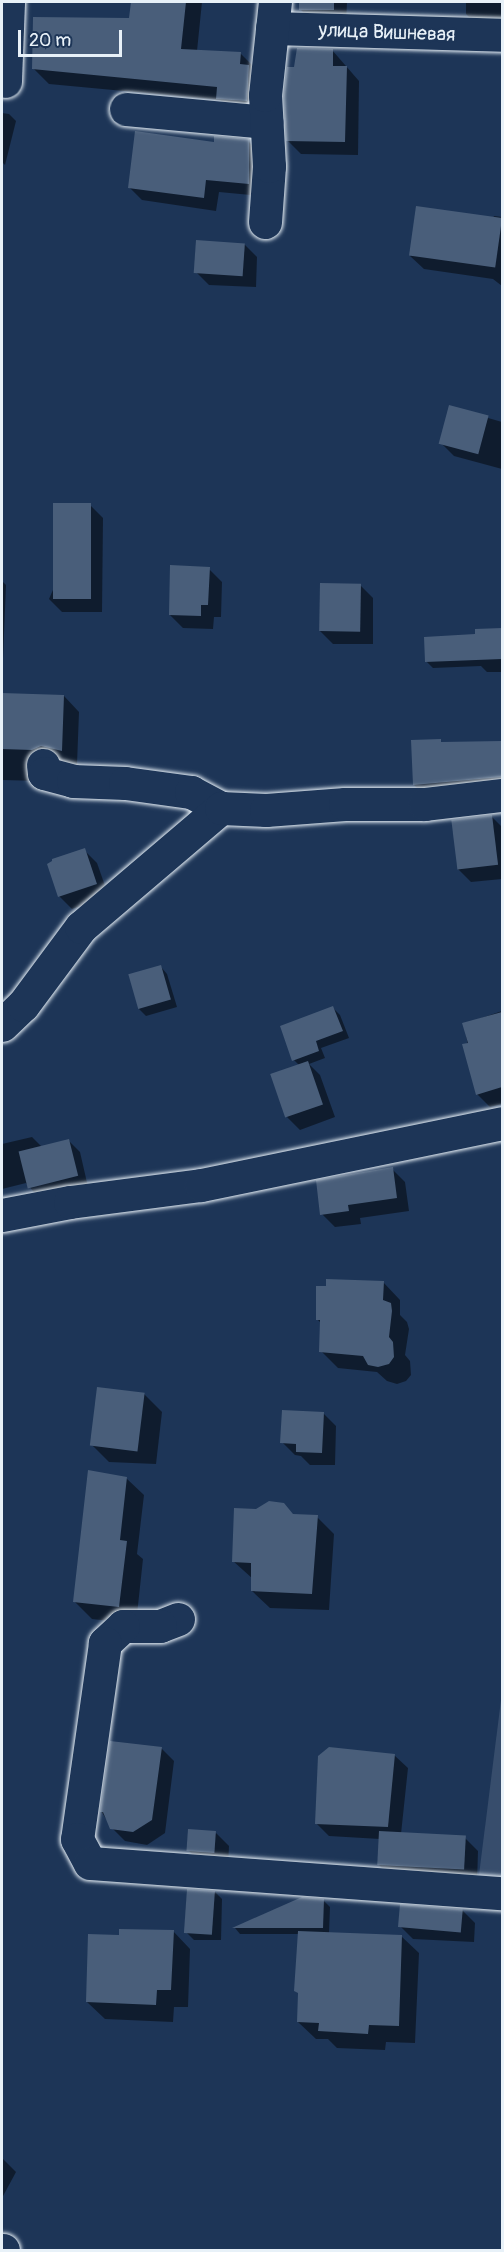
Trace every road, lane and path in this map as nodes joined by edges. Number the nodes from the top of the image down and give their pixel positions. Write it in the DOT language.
graph roads {
  1 [pos="8,2"];
  2 [pos="274,15"];
  3 [pos="502,35"];
  4 [pos="5,81"];
  5 [pos="126,109"];
  6 [pos="266,122"];
  7 [pos="265,222"];
  8 [pos="43,765"];
  9 [pos="502,795"];
  10 [pos="221,808"];
  11 [pos="2,1025"];
  12 [pos="502,1123"];
  13 [pos="2,1215"];
  14 [pos="178,1619"];
  15 [pos="502,1893"];
  1 -- 4 [label="street"];
  2 -- 3 [label="street, улица Вишневая"];
  2 -- 6 [label="street"];
  5 -- 6 [label="street"];
  6 -- 7 [label="street"];
  8 -- 10 [label="street"];
  9 -- 10 [label="street"];
  10 -- 11 [label="street"];
  12 -- 13 [label="street"];
  14 -- 15 [label="street"];
}
